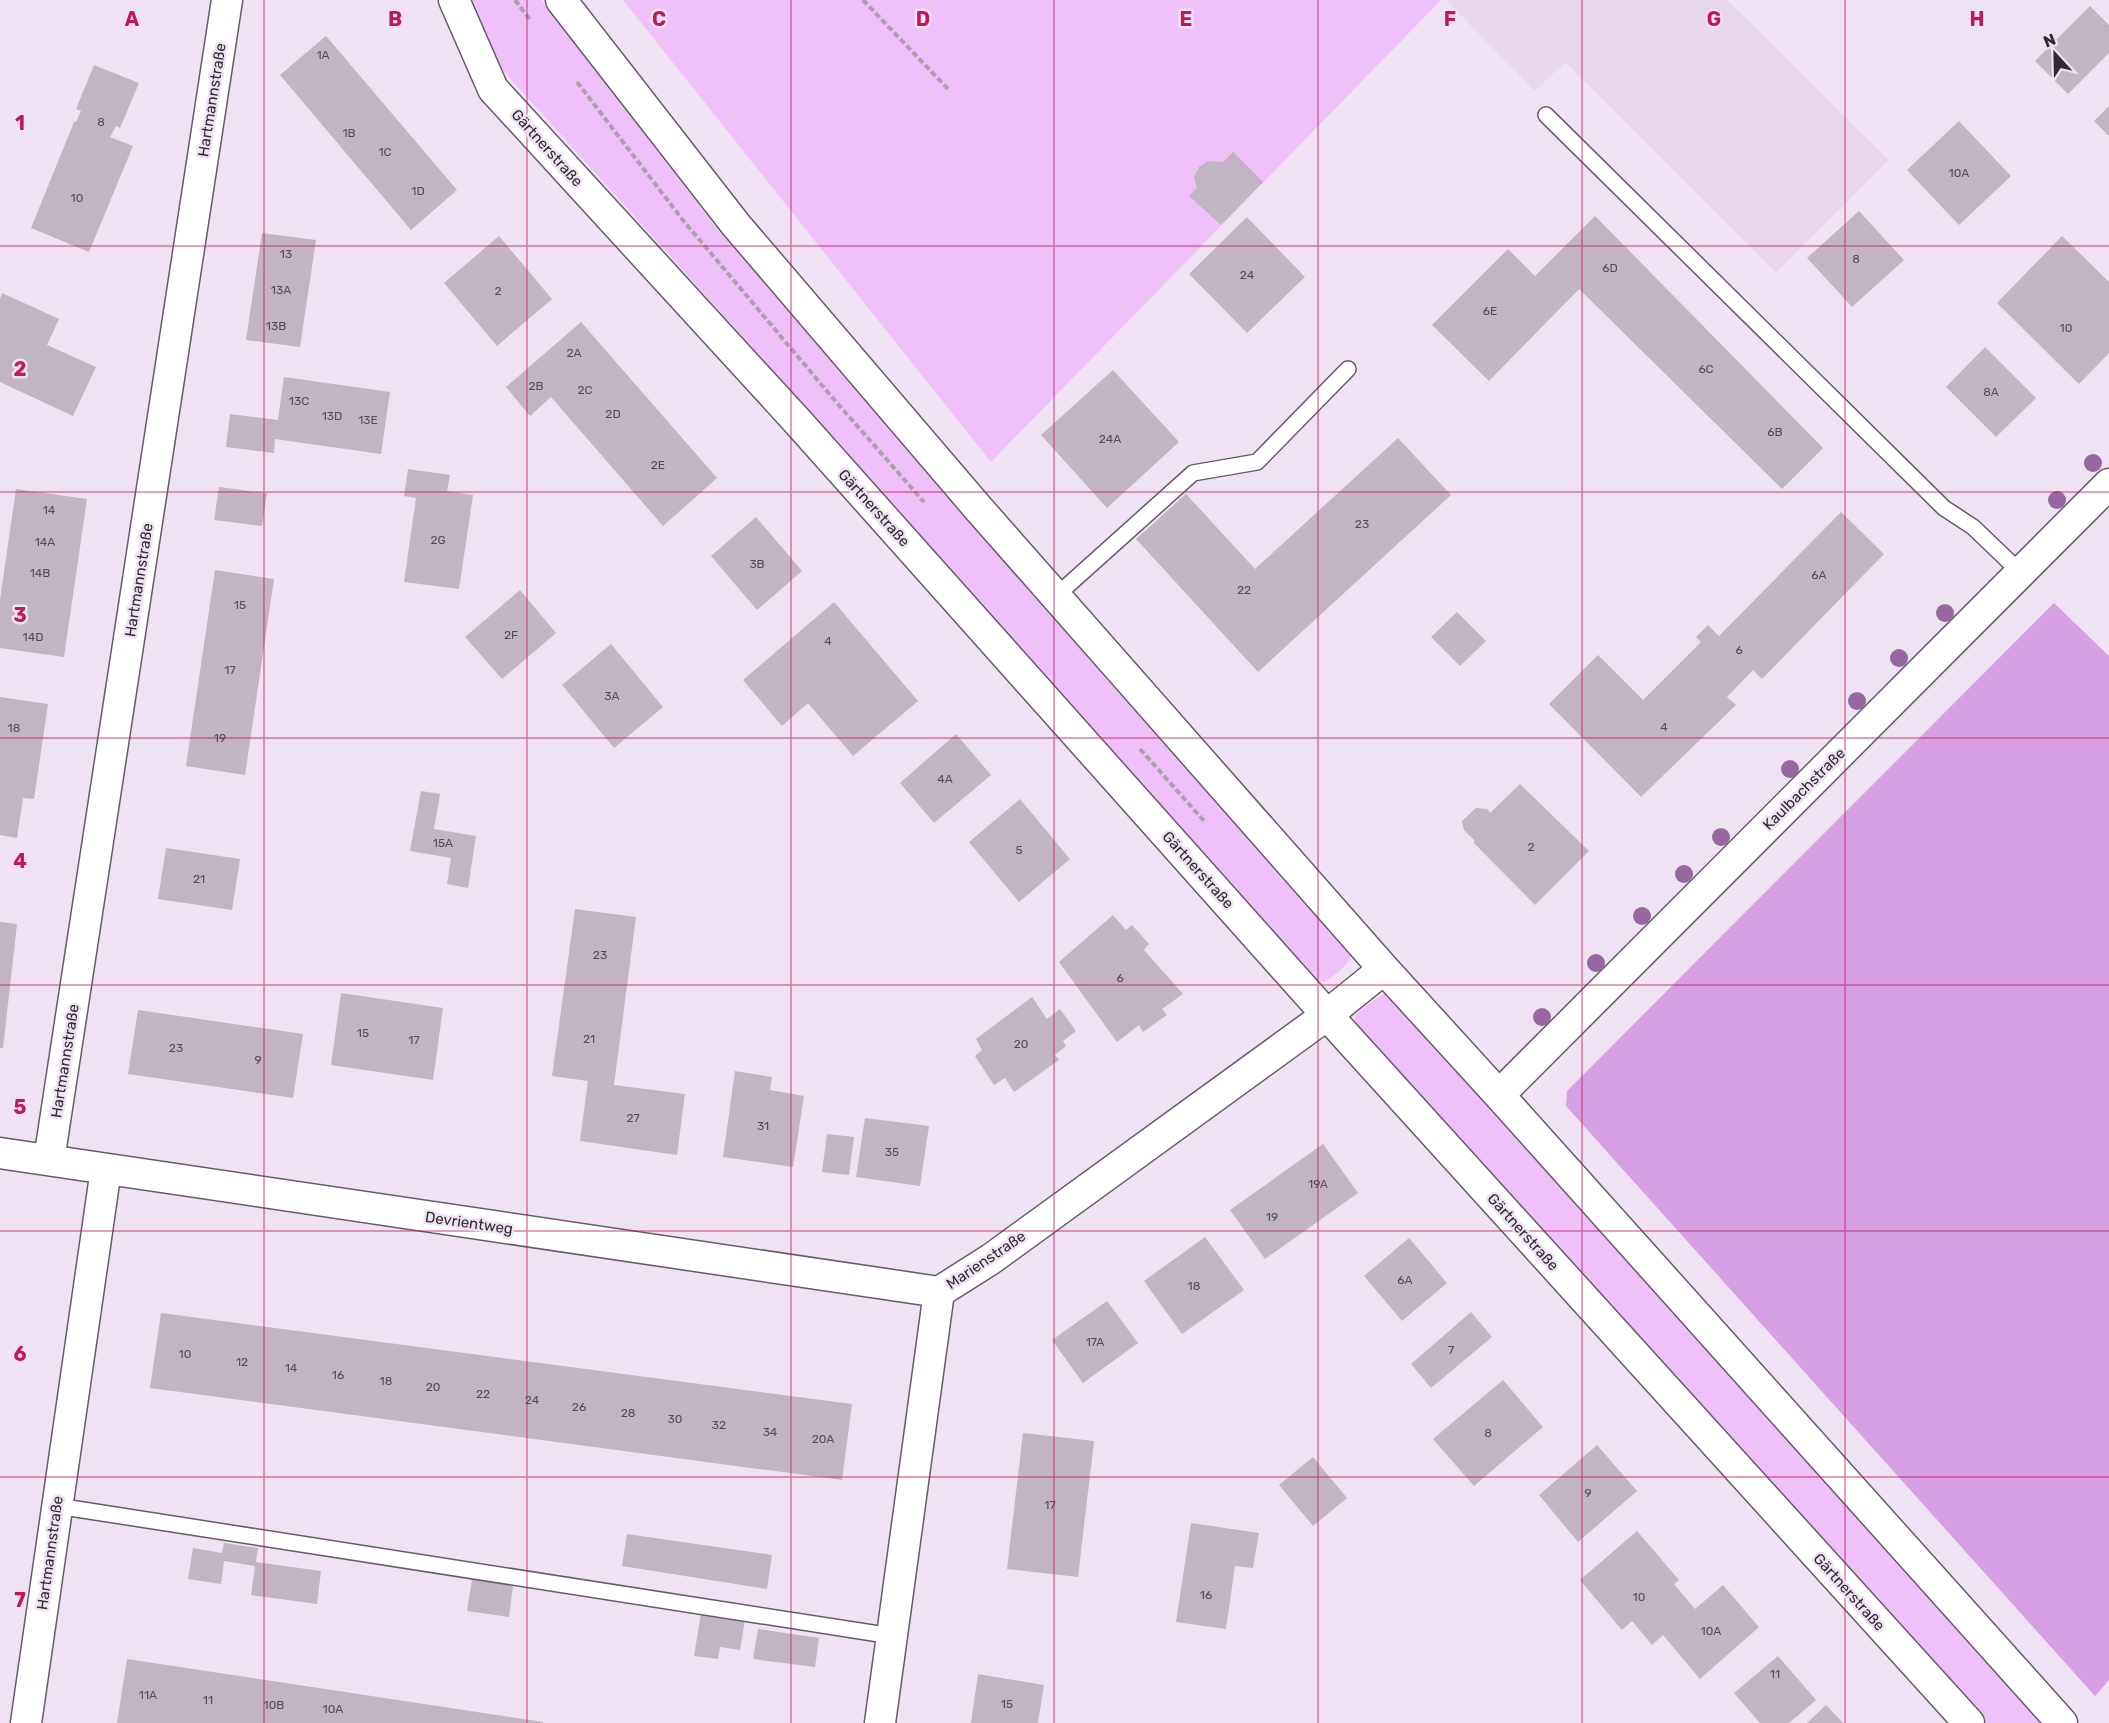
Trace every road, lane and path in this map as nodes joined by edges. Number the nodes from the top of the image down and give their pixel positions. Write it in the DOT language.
graph roads {
  1 [pos="227,0"];
  2 [pos="454,0"];
  3 [pos="561,0"];
  4 [pos="863,0"];
  5 [pos="948,89"];
  6 [pos="1546,115"];
  7 [pos="1348,369"];
  8 [pos="2109,484"];
  9 [pos="2021,573"];
  10 [pos="1056,596"];
  11 [pos="1384,969"];
  12 [pos="1327,1015"];
  13 [pos="1499,1095"];
  14 [pos="0,1153"];
  15 [pos="49,1160"];
  16 [pos="106,1169"];
  17 [pos="939,1292"];
  18 [pos="57,1506"];
  19 [pos="892,1636"];
  20 [pos="26,1723"];
  21 [pos="880,1723"];
  22 [pos="1969,1723"];
  23 [pos="2062,1723"];
  1 -- 15 [label="street, Hartmannstraße"];
  2 -- 12 [label="street, Gärtnerstraße"];
  3 -- 10 [label="street"];
  4 -- 5 [label="path"];
  6 -- 9 [label="lane"];
  7 -- 10 [label="lane"];
  8 -- 9 [label="street, Kaulbachstraße"];
  9 -- 13 [label="street, Kaulbachstraße"];
  10 -- 11 [label="street"];
  11 -- 12 [label="street, Marienstraße"];
  11 -- 13 [label="street"];
  12 -- 17 [label="street, Marienstraße"];
  12 -- 22 [label="street, Gärtnerstraße"];
  13 -- 23 [label="street"];
  14 -- 15 [label="street, Devrientweg"];
  15 -- 16 [label="street, Devrientweg"];
  16 -- 17 [label="street, Devrientweg"];
  16 -- 18 [label="street, Hartmannstraße"];
  17 -- 19 [label="street, Marienstraße"];
  18 -- 19 [label="lane"];
  18 -- 20 [label="street, Hartmannstraße"];
  19 -- 21 [label="street, Marienstraße"];
}
